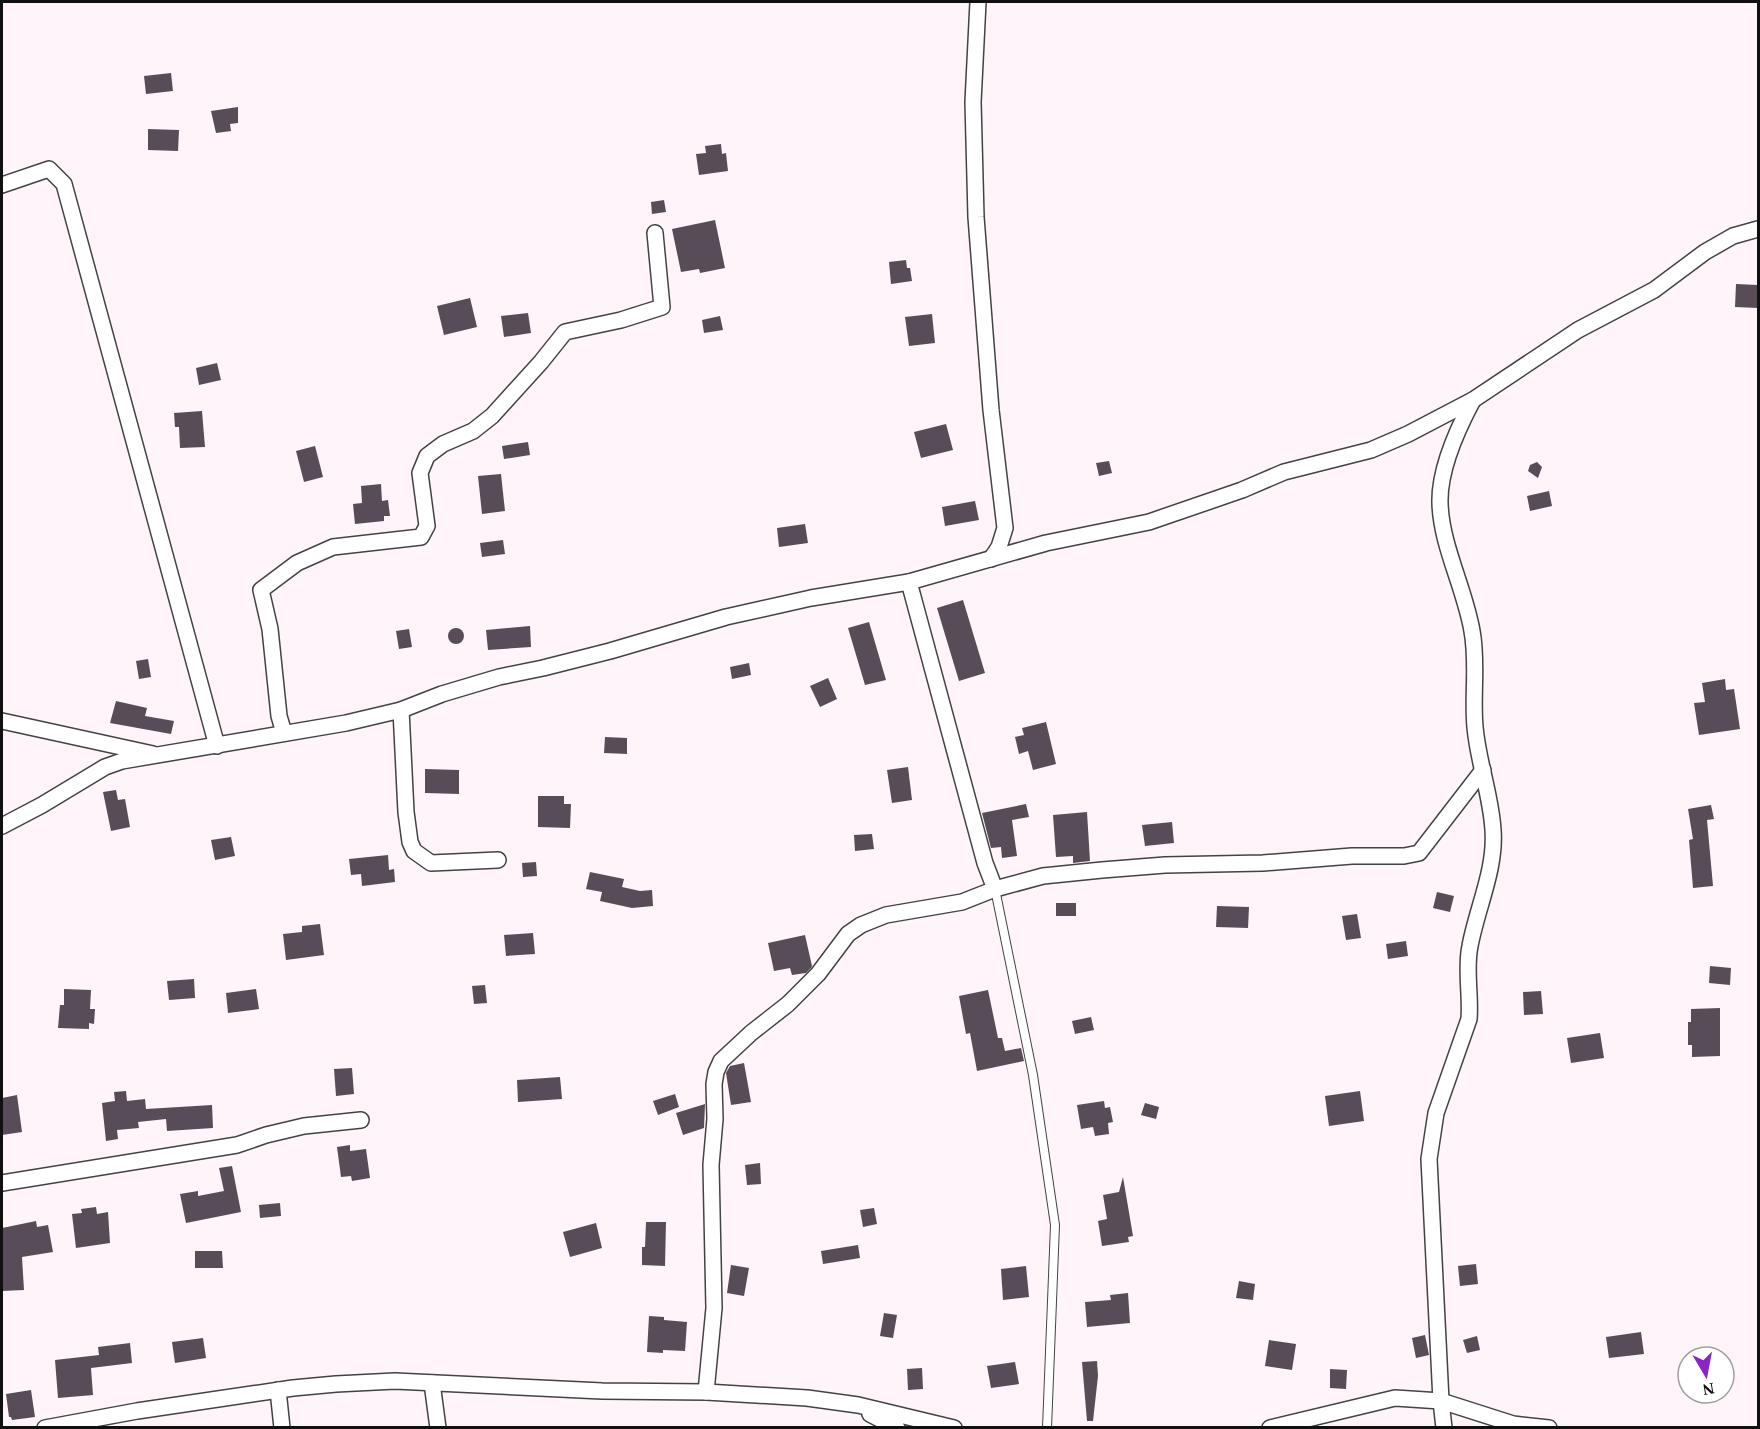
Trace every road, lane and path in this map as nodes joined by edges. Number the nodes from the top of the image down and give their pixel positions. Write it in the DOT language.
graph roads {
  1 [pos="978,2"];
  2 [pos="2,185"];
  3 [pos="1758,229"];
  4 [pos="655,233"];
  5 [pos="1473,400"];
  6 [pos="991,559"];
  7 [pos="909,582"];
  8 [pos="401,710"];
  9 [pos="2,721"];
  10 [pos="284,733"];
  11 [pos="217,746"];
  12 [pos="162,756"];
  13 [pos="1482,770"];
  14 [pos="2,826"];
  15 [pos="498,860"];
  16 [pos="995,889"];
  17 [pos="361,1120"];
  18 [pos="2,1183"];
  19 [pos="432,1383"];
  20 [pos="278,1390"];
  21 [pos="706,1392"];
  22 [pos="1441,1401"];
  23 [pos="858,1405"];
  24 [pos="1546,1427"];
  25 [pos="45,1428"];
  26 [pos="282,1428"];
  27 [pos="438,1428"];
  28 [pos="897,1428"];
  29 [pos="954,1428"];
  30 [pos="1047,1428"];
  31 [pos="1270,1428"];
  32 [pos="1444,1428"];
  1 -- 6 [label="street"];
  2 -- 11 [label="street"];
  3 -- 5 [label="street"];
  4 -- 10 [label="street"];
  5 -- 6 [label="street"];
  5 -- 13 [label="street"];
  6 -- 7 [label="street"];
  7 -- 8 [label="street"];
  7 -- 16 [label="street"];
  8 -- 10 [label="street"];
  8 -- 15 [label="street"];
  9 -- 12 [label="street"];
  10 -- 11 [label="street"];
  11 -- 12 [label="street"];
  12 -- 14 [label="street"];
  13 -- 16 [label="street"];
  13 -- 22 [label="street"];
  16 -- 21 [label="street"];
  16 -- 30 [label="lane"];
  17 -- 18 [label="street"];
  19 -- 20 [label="street"];
  19 -- 21 [label="street"];
  19 -- 27 [label="street"];
  20 -- 25 [label="street"];
  20 -- 26 [label="street"];
  21 -- 23 [label="street"];
  22 -- 24 [label="street"];
  22 -- 31 [label="street"];
  22 -- 32 [label="street"];
  23 -- 28 [label="street"];
  23 -- 29 [label="street"];
}
